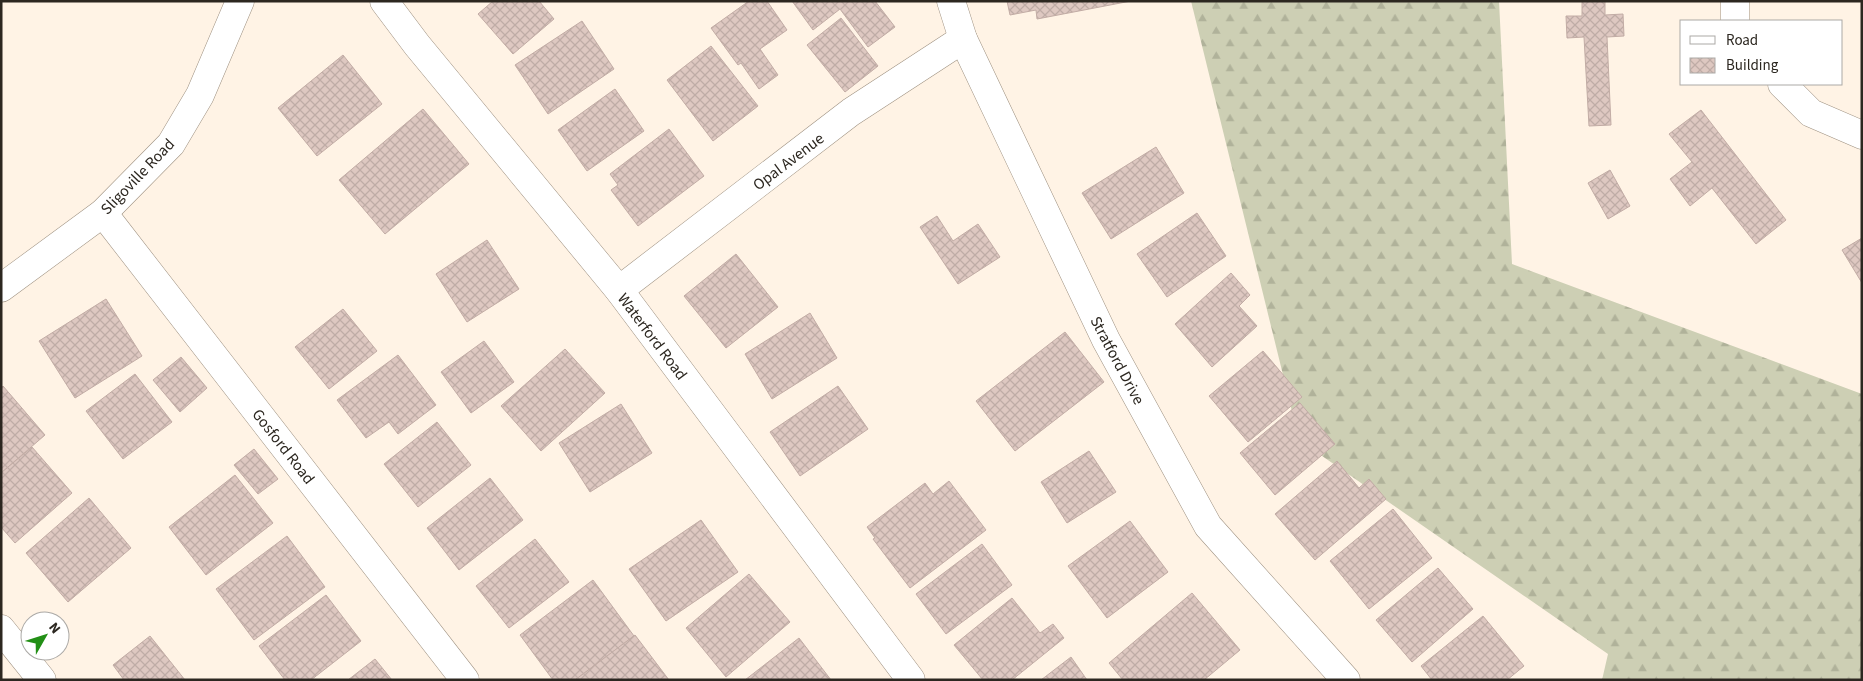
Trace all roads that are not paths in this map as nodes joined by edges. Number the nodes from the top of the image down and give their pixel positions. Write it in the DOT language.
graph roads {
  1 [pos="240,1"];
  2 [pos="384,1"];
  3 [pos="951,1"];
  4 [pos="1735,1"];
  5 [pos="1735,20"];
  6 [pos="963,39"];
  7 [pos="1783,85"];
  8 [pos="1862,135"];
  9 [pos="103,213"];
  10 [pos="1,288"];
  11 [pos="619,290"];
  12 [pos="1,629"];
  13 [pos="42,680"];
  14 [pos="465,680"];
  15 [pos="911,680"];
  16 [pos="1346,680"];
  1 -- 9 [label="street, Sligoville Road"];
  2 -- 11 [label="street, Waterford Road"];
  3 -- 6 [label="street, Stratford Drive"];
  4 -- 5 [label="street"];
  6 -- 11 [label="street, Opal Avenue"];
  6 -- 16 [label="street, Stratford Drive"];
  7 -- 8 [label="street"];
  9 -- 10 [label="street, Sligoville Road"];
  9 -- 14 [label="street, Gosford Road"];
  11 -- 15 [label="street, Waterford Road"];
  12 -- 13 [label="street"];
}
